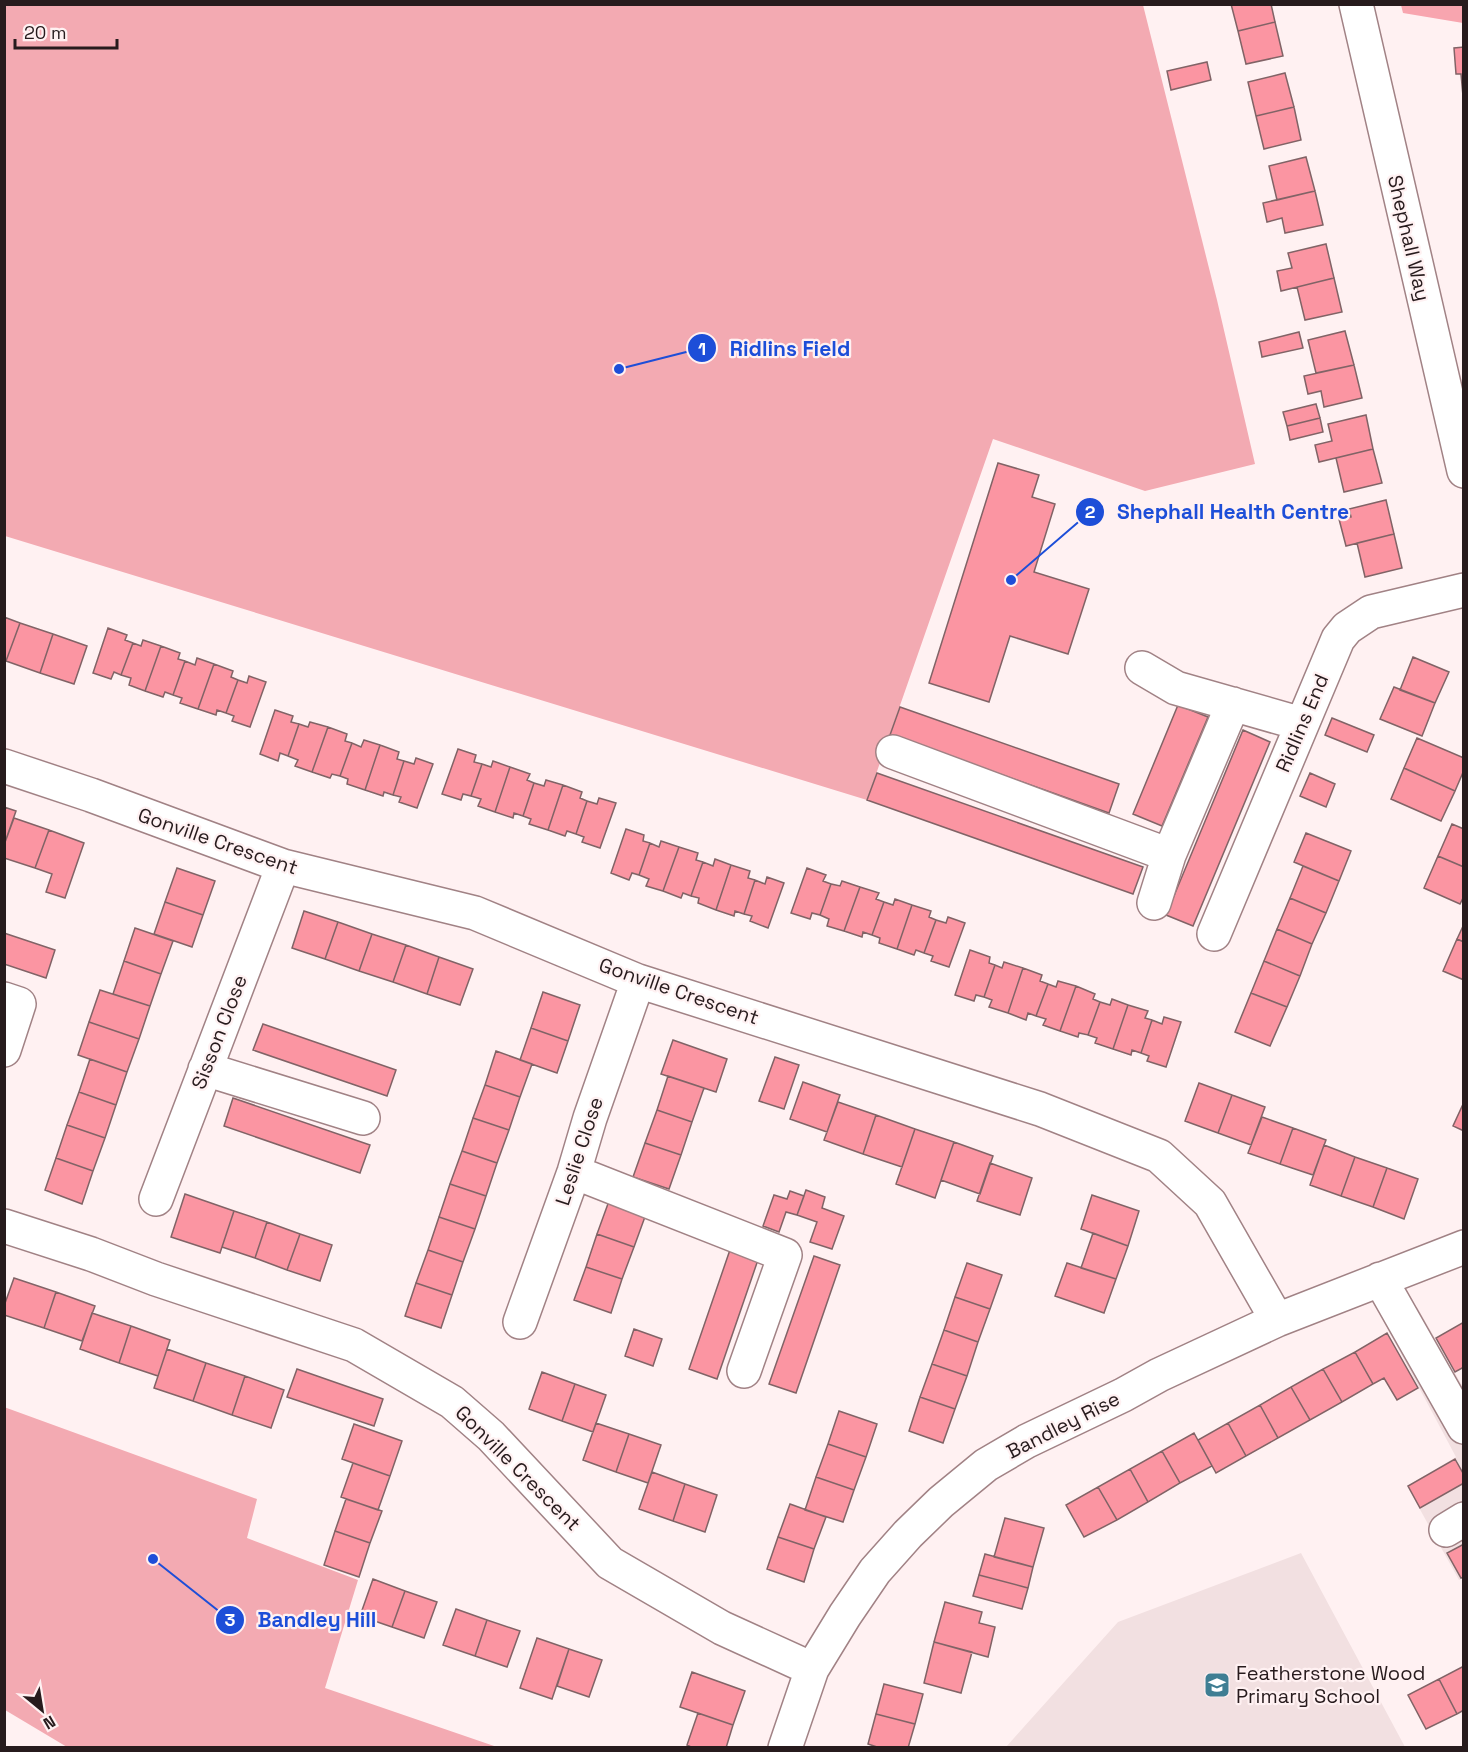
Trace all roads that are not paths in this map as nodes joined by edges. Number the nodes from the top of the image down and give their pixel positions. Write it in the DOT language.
graph roads {
  1 [pos="1356,4"];
  2 [pos="1464,471"];
  3 [pos="1464,590"];
  4 [pos="1143,668"];
  5 [pos="1233,704"];
  6 [pos="1302,724"];
  7 [pos="893,752"];
  8 [pos="4,766"];
  9 [pos="1169,855"];
  10 [pos="283,866"];
  11 [pos="1154,903"];
  12 [pos="1214,934"];
  13 [pos="638,981"];
  14 [pos="4,999"];
  15 [pos="4,1050"];
  16 [pos="205,1069"];
  17 [pos="363,1118"];
  18 [pos="574,1172"];
  19 [pos="156,1199"];
  20 [pos="4,1226"];
  21 [pos="1464,1247"];
  22 [pos="1380,1279"];
  23 [pos="1277,1320"];
  24 [pos="519,1322"];
  25 [pos="744,1371"];
  26 [pos="1464,1427"];
  27 [pos="812,1669"];
  28 [pos="785,1748"];
  1 -- 2 [label="street, Shephall Way"];
  3 -- 6 [label="street, Ridlins End"];
  4 -- 5 [label="street"];
  5 -- 6 [label="street"];
  5 -- 9 [label="street"];
  6 -- 12 [label="street, Ridlins End"];
  7 -- 9 [label="street"];
  8 -- 10 [label="street, Gonville Crescent"];
  9 -- 11 [label="street"];
  10 -- 13 [label="street, Gonville Crescent"];
  10 -- 16 [label="street, Sisson Close"];
  13 -- 18 [label="street, Leslie Close"];
  13 -- 23 [label="street, Gonville Crescent"];
  14 -- 15 [label="street"];
  16 -- 17 [label="street"];
  16 -- 19 [label="street, Sisson Close"];
  18 -- 24 [label="street, Leslie Close"];
  18 -- 25 [label="street"];
  20 -- 27 [label="street, Gonville Crescent"];
  21 -- 22 [label="street, Bandley Rise"];
  22 -- 23 [label="street, Bandley Rise"];
  22 -- 26 [label="street"];
  23 -- 27 [label="street, Bandley Rise"];
  27 -- 28 [label="street, Bandley Rise"];
}
